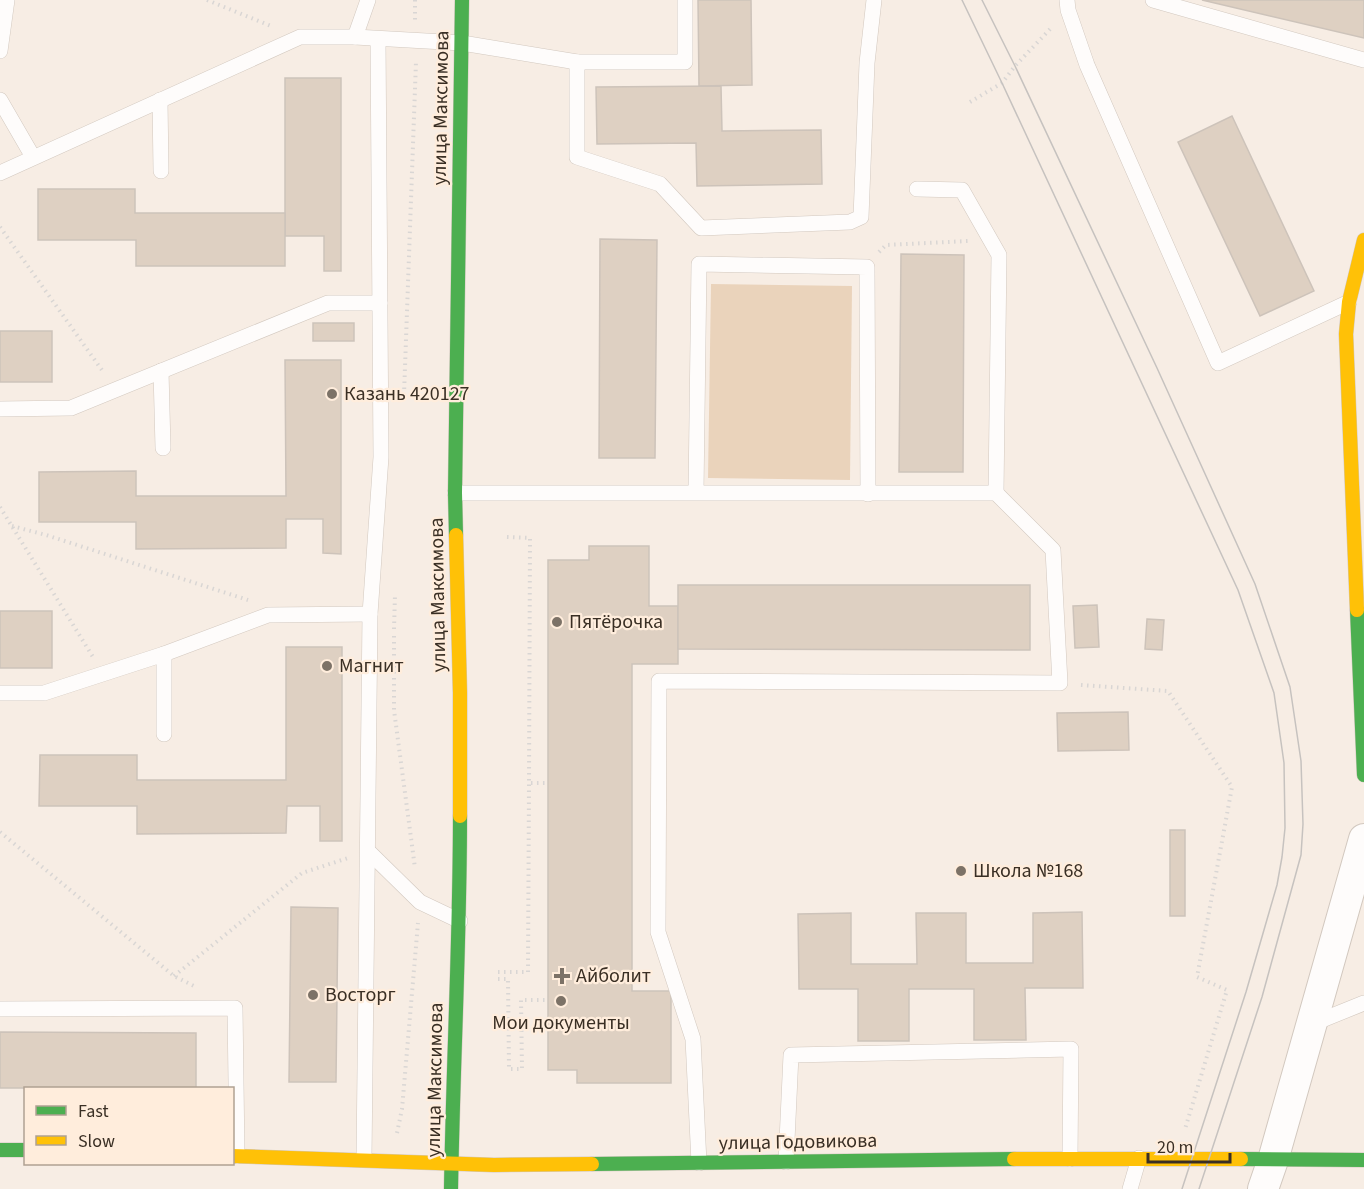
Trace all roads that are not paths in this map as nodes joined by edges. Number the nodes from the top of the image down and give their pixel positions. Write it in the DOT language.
graph roads {
  1 [pos="7,0"];
  2 [pos="369,0"];
  3 [pos="462,0"];
  4 [pos="685,0"];
  5 [pos="874,0"];
  6 [pos="1153,0"];
  7 [pos="1068,5"];
  8 [pos="355,37"];
  9 [pos="378,39"];
  10 [pos="462,43"];
  11 [pos="0,51"];
  12 [pos="1364,60"];
  13 [pos="577,62"];
  14 [pos="0,100"];
  15 [pos="160,100"];
  16 [pos="33,157"];
  17 [pos="160,171"];
  18 [pos="0,173"];
  19 [pos="917,189"];
  20 [pos="1364,240"];
  21 [pos="1349,302"];
  22 [pos="380,303"];
  23 [pos="1364,330"];
  24 [pos="1346,334"];
  25 [pos="161,371"];
  26 [pos="0,409"];
  27 [pos="163,448"];
  28 [pos="696,492"];
  29 [pos="455,493"];
  30 [pos="996,493"];
  31 [pos="868,494"];
  32 [pos="370,614"];
  33 [pos="164,654"];
  34 [pos="0,693"];
  35 [pos="164,734"];
  36 [pos="1364,775"];
  37 [pos="1364,839"];
  38 [pos="368,851"];
  39 [pos="460,921"];
  40 [pos="1364,1003"];
  41 [pos="0,1009"];
  42 [pos="1312,1024"];
  43 [pos="0,1150"];
  44 [pos="24,1150"];
  45 [pos="235,1156"];
  46 [pos="1139,1158"];
  47 [pos="364,1159"];
  48 [pos="1070,1159"];
  49 [pos="1273,1160"];
  50 [pos="1364,1160"];
  51 [pos="699,1162"];
  52 [pos="786,1162"];
  53 [pos="452,1165"];
  54 [pos="451,1189"];
  55 [pos="1130,1189"];
  56 [pos="1263,1189"];
  1 -- 11 [label="lane"];
  2 -- 8 [label="lane"];
  3 -- 10 [label="street, улица Максимова"];
  4 -- 13 [label="lane"];
  5 -- 13 [label="lane"];
  6 -- 12 [label="lane"];
  7 -- 21 [label="lane"];
  8 -- 9 [label="lane"];
  8 -- 15 [label="lane"];
  9 -- 10 [label="lane"];
  9 -- 22 [label="lane"];
  10 -- 13 [label="lane"];
  10 -- 29 [label="street, улица Максимова"];
  14 -- 16 [label="lane"];
  15 -- 16 [label="lane"];
  15 -- 17 [label="lane"];
  16 -- 18 [label="lane"];
  19 -- 30 [label="lane"];
  20 -- 21 [label="street"];
  21 -- 24 [label="street"];
  22 -- 25 [label="lane"];
  22 -- 32 [label="lane"];
  23 -- 24 [label="lane"];
  24 -- 36 [label="street"];
  25 -- 26 [label="lane"];
  25 -- 27 [label="lane"];
  28 -- 29 [label="lane"];
  28 -- 31 [label="lane"];
  28 -- 31 [label="lane"];
  29 -- 39 [label="street, улица Максимова"];
  30 -- 31 [label="lane"];
  30 -- 51 [label="lane"];
  32 -- 33 [label="lane"];
  32 -- 38 [label="lane"];
  33 -- 34 [label="lane"];
  33 -- 35 [label="lane"];
  37 -- 42 [label="street"];
  38 -- 39 [label="lane"];
  38 -- 47 [label="lane"];
  39 -- 53 [label="street, улица Максимова"];
  40 -- 42 [label="lane"];
  41 -- 45 [label="lane"];
  42 -- 49 [label="street"];
  43 -- 44 [label="street"];
  45 -- 47 [label="street, улица Годовикова"];
  46 -- 48 [label="street, улица Годовикова"];
  46 -- 49 [label="street, улица Годовикова"];
  46 -- 55 [label="lane"];
  47 -- 53 [label="street, улица Годовикова"];
  48 -- 52 [label="street, улица Годовикова"];
  48 -- 52 [label="lane"];
  49 -- 50 [label="street, улица Годовикова"];
  49 -- 56 [label="street"];
  51 -- 52 [label="street, улица Годовикова"];
  51 -- 53 [label="street, улица Годовикова"];
  53 -- 54 [label="street, улица Максимова"];
}
